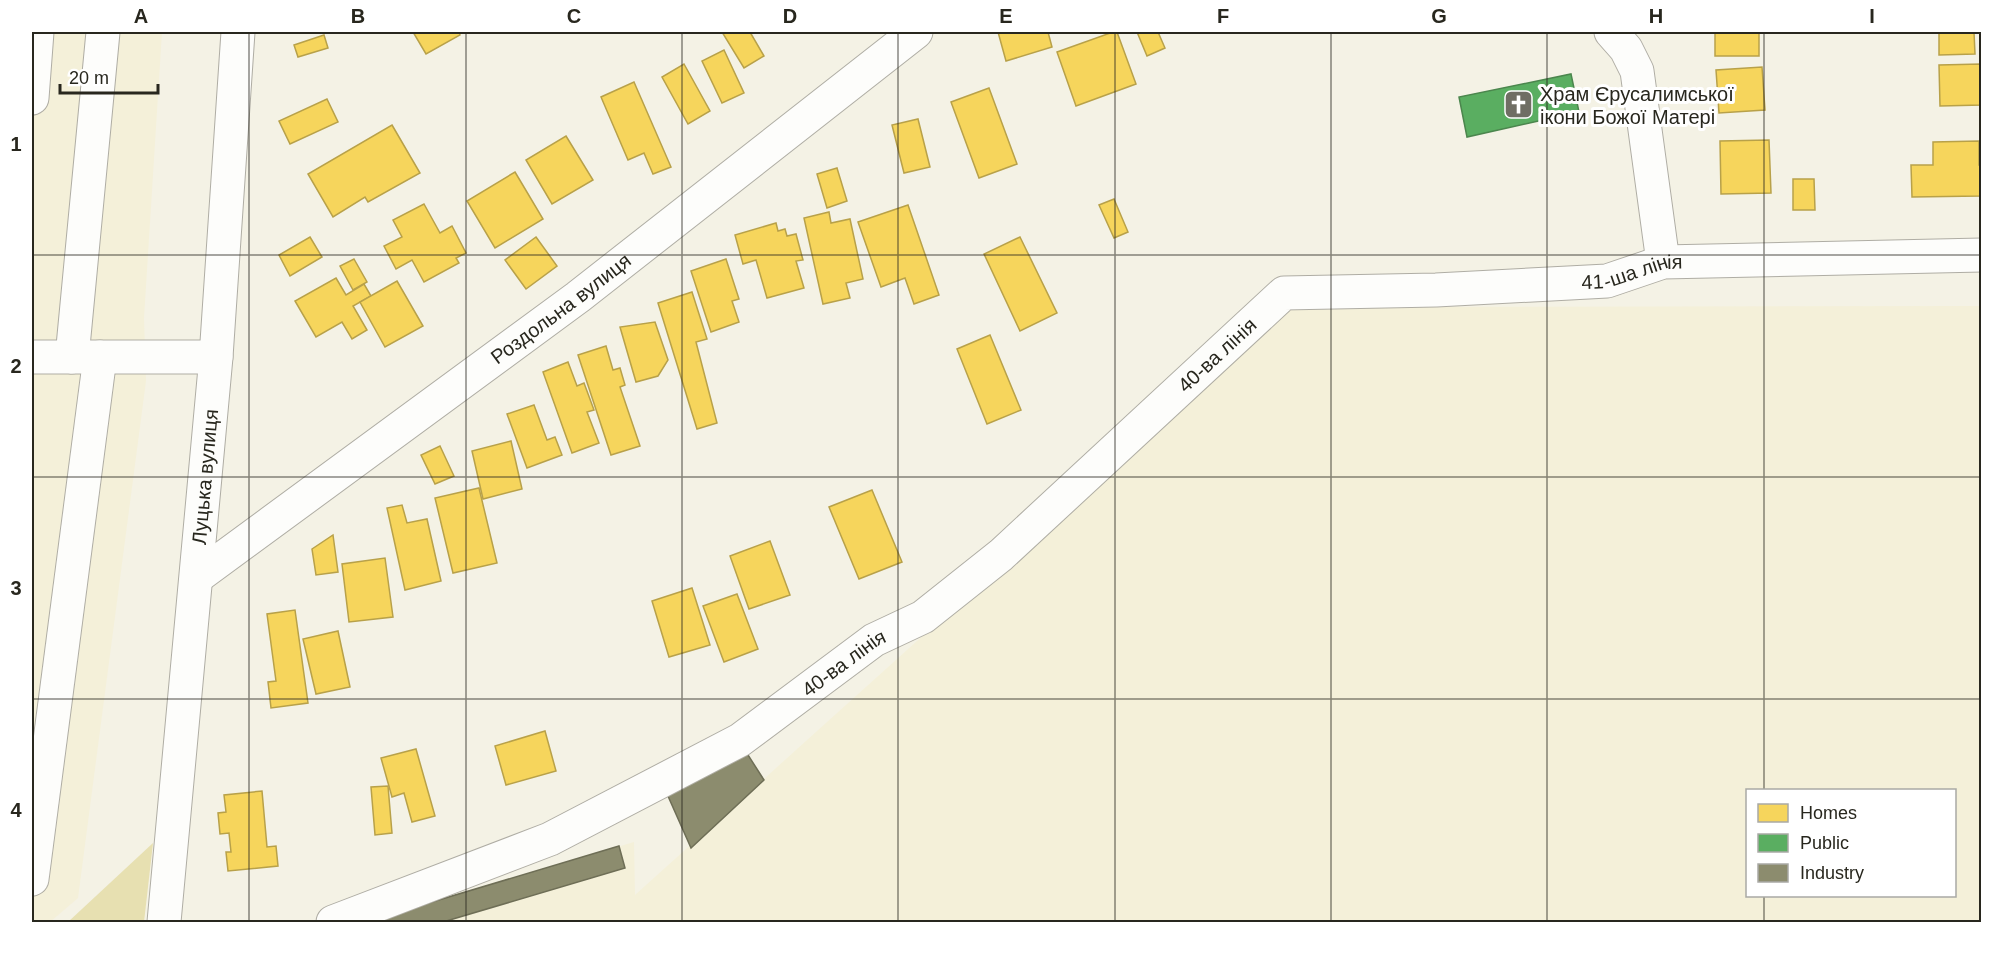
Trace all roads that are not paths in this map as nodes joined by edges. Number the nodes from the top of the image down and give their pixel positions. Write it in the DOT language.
graph roads {
  1 [pos="37,32"];
  2 [pos="103,32"];
  3 [pos="238,32"];
  4 [pos="916,32"];
  5 [pos="1611,32"];
  6 [pos="32,98"];
  7 [pos="1982,255"];
  8 [pos="1663,262"];
  9 [pos="1284,293"];
  10 [pos="32,357"];
  11 [pos="86,357"];
  12 [pos="216,357"];
  13 [pos="197,577"];
  14 [pos="32,879"];
  15 [pos="164,922"];
  16 [pos="333,922"];
  1 -- 6 [label="street"];
  2 -- 11 [label="street"];
  3 -- 12 [label="street, Луцька вулиця"];
  4 -- 13 [label="street, Роздольна вулиця"];
  5 -- 8 [label="street"];
  7 -- 8 [label="street, 41-ша лінія"];
  8 -- 9 [label="street, 41-ша лінія"];
  9 -- 16 [label="street, 40-ва лінія"];
  10 -- 11 [label="street"];
  11 -- 12 [label="street"];
  11 -- 14 [label="street"];
  12 -- 13 [label="street, Луцька вулиця"];
  13 -- 15 [label="street, Луцька вулиця"];
}
